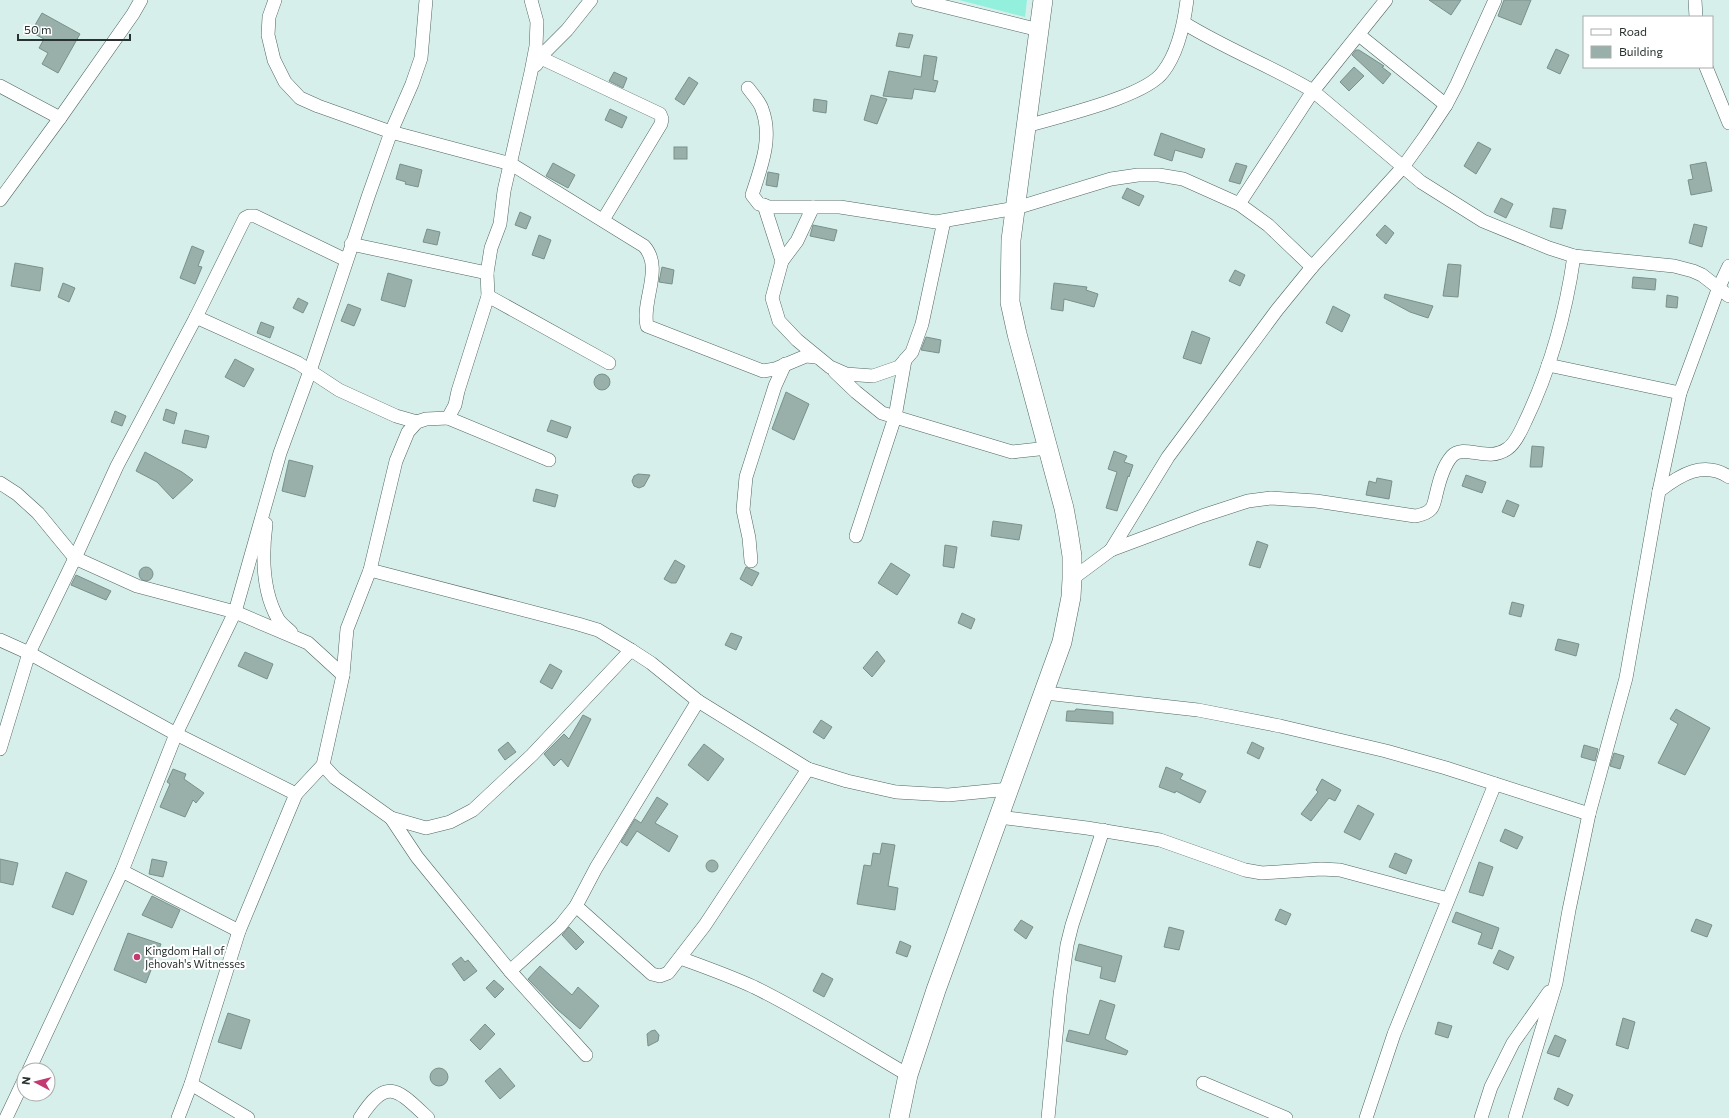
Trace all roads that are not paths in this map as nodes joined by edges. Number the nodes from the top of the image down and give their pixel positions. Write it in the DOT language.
graph roads {
  1 [pos="141,0"];
  2 [pos="275,0"];
  3 [pos="426,0"];
  4 [pos="531,0"];
  5 [pos="591,0"];
  6 [pos="918,0"];
  7 [pos="1043,0"];
  8 [pos="1187,0"];
  9 [pos="1386,0"];
  10 [pos="1495,0"];
  11 [pos="1695,0"];
  12 [pos="1696,16"];
  13 [pos="1184,23"];
  14 [pos="1039,30"];
  15 [pos="1359,35"];
  16 [pos="541,58"];
  17 [pos="1706,68"];
  18 [pos="532,72"];
  19 [pos="0,86"];
  20 [pos="748,88"];
  21 [pos="1313,91"];
  22 [pos="1446,105"];
  23 [pos="60,118"];
  24 [pos="1729,123"];
  25 [pos="1027,126"];
  26 [pos="391,132"];
  27 [pos="511,164"];
  28 [pos="1403,167"];
  29 [pos="0,200"];
  30 [pos="1239,204"];
  31 [pos="764,206"];
  32 [pos="813,207"];
  33 [pos="1016,208"];
  34 [pos="603,220"];
  35 [pos="944,221"];
  36 [pos="351,244"];
  37 [pos="1574,256"];
  38 [pos="346,260"];
  39 [pos="782,261"];
  40 [pos="1729,266"];
  41 [pos="1312,267"];
  42 [pos="487,273"];
  43 [pos="1719,286"];
  44 [pos="488,296"];
  45 [pos="1729,296"];
  46 [pos="196,317"];
  47 [pos="816,357"];
  48 [pos="905,360"];
  49 [pos="609,364"];
  50 [pos="785,364"];
  51 [pos="1548,364"];
  52 [pos="830,367"];
  53 [pos="310,372"];
  54 [pos="1680,393"];
  55 [pos="895,416"];
  56 [pos="448,418"];
  57 [pos="417,422"];
  58 [pos="1048,448"];
  59 [pos="280,453"];
  60 [pos="549,460"];
  61 [pos="1729,477"];
  62 [pos="0,483"];
  63 [pos="1659,491"];
  64 [pos="856,536"];
  65 [pos="1112,550"];
  66 [pos="75,558"];
  67 [pos="751,560"];
  68 [pos="370,570"];
  69 [pos="1072,579"];
  70 [pos="235,612"];
  71 [pos="0,640"];
  72 [pos="308,642"];
  73 [pos="631,650"];
  74 [pos="29,653"];
  75 [pos="343,675"];
  76 [pos="1045,693"];
  77 [pos="698,700"];
  78 [pos="176,734"];
  79 [pos="0,749"];
  80 [pos="323,765"];
  81 [pos="808,769"];
  82 [pos="1495,784"];
  83 [pos="1009,789"];
  84 [pos="296,794"];
  85 [pos="1589,814"];
  86 [pos="999,817"];
  87 [pos="391,818"];
  88 [pos="1103,830"];
  89 [pos="122,871"];
  90 [pos="1448,899"];
  91 [pos="576,906"];
  92 [pos="239,931"];
  93 [pos="680,958"];
  94 [pos="510,971"];
  95 [pos="1556,983"];
  96 [pos="586,1055"];
  97 [pos="33,1062"];
  98 [pos="908,1075"];
  99 [pos="191,1084"];
  100 [pos="1203,1084"];
  101 [pos="16,1097"];
  102 [pos="6,1118"];
  103 [pos="178,1118"];
  104 [pos="248,1118"];
  105 [pos="360,1118"];
  106 [pos="428,1118"];
  107 [pos="899,1118"];
  108 [pos="1048,1118"];
  109 [pos="1286,1118"];
  110 [pos="1366,1118"];
  111 [pos="1481,1118"];
  112 [pos="1515,1118"];
  1 -- 23 [label="street"];
  2 -- 26 [label="street"];
  3 -- 26 [label="street"];
  4 -- 18 [label="street"];
  5 -- 16 [label="street"];
  6 -- 14 [label="street"];
  7 -- 14 [label="street"];
  8 -- 13 [label="street"];
  9 -- 15 [label="street"];
  10 -- 22 [label="street"];
  11 -- 12 [label="street"];
  13 -- 21 [label="street"];
  13 -- 25 [label="street"];
  14 -- 25 [label="street"];
  15 -- 21 [label="street"];
  15 -- 22 [label="street"];
  16 -- 18 [label="street"];
  16 -- 34 [label="street"];
  17 -- 24 [label="street"];
  18 -- 27 [label="street"];
  19 -- 23 [label="street"];
  20 -- 31 [label="street"];
  21 -- 28 [label="street"];
  21 -- 30 [label="street"];
  22 -- 28 [label="street"];
  23 -- 29 [label="street"];
  25 -- 33 [label="street"];
  26 -- 27 [label="street"];
  26 -- 36 [label="street"];
  27 -- 34 [label="street"];
  27 -- 42 [label="street"];
  28 -- 37 [label="street"];
  28 -- 41 [label="street"];
  30 -- 33 [label="street"];
  30 -- 41 [label="street"];
  31 -- 32 [label="street"];
  31 -- 39 [label="street"];
  32 -- 35 [label="street"];
  32 -- 39 [label="street"];
  33 -- 35 [label="street"];
  33 -- 58 [label="street"];
  34 -- 50 [label="street"];
  35 -- 48 [label="street"];
  36 -- 38 [label="street"];
  36 -- 42 [label="street"];
  37 -- 43 [label="street"];
  37 -- 51 [label="street"];
  38 -- 46 [label="street"];
  38 -- 53 [label="street"];
  39 -- 47 [label="street"];
  40 -- 43 [label="street"];
  41 -- 65 [label="street"];
  42 -- 44 [label="street"];
  43 -- 45 [label="street"];
  43 -- 54 [label="street"];
  44 -- 49 [label="street"];
  44 -- 56 [label="street"];
  46 -- 53 [label="street"];
  46 -- 66 [label="street"];
  47 -- 50 [label="street"];
  47 -- 52 [label="street"];
  48 -- 52 [label="street"];
  48 -- 55 [label="street"];
  50 -- 67 [label="street"];
  51 -- 54 [label="street"];
  51 -- 65 [label="street"];
  52 -- 55 [label="street"];
  53 -- 57 [label="street"];
  53 -- 59 [label="street"];
  54 -- 63 [label="street"];
  55 -- 58 [label="street"];
  55 -- 64 [label="street"];
  56 -- 57 [label="street"];
  56 -- 60 [label="street"];
  57 -- 68 [label="street"];
  58 -- 69 [label="street"];
  59 -- 70 [label="street"];
  59 -- 72 [label="street"];
  61 -- 63 [label="street"];
  62 -- 66 [label="street"];
  63 -- 85 [label="street"];
  65 -- 69 [label="street"];
  66 -- 70 [label="street"];
  66 -- 74 [label="street"];
  68 -- 73 [label="street"];
  68 -- 75 [label="street"];
  69 -- 76 [label="street"];
  70 -- 72 [label="street"];
  70 -- 78 [label="street"];
  71 -- 74 [label="street"];
  72 -- 75 [label="street"];
  73 -- 77 [label="street"];
  73 -- 87 [label="street"];
  74 -- 78 [label="street"];
  74 -- 79 [label="street"];
  75 -- 80 [label="street"];
  76 -- 82 [label="street"];
  76 -- 83 [label="street"];
  77 -- 81 [label="street"];
  77 -- 91 [label="street"];
  78 -- 84 [label="street"];
  78 -- 89 [label="street"];
  80 -- 84 [label="street"];
  80 -- 87 [label="street"];
  81 -- 83 [label="street"];
  81 -- 93 [label="street"];
  82 -- 85 [label="street"];
  82 -- 90 [label="street"];
  83 -- 86 [label="street"];
  84 -- 92 [label="street"];
  85 -- 95 [label="street"];
  86 -- 88 [label="street"];
  86 -- 98 [label="street"];
  87 -- 94 [label="street"];
  88 -- 90 [label="street"];
  88 -- 108 [label="street"];
  89 -- 92 [label="street"];
  89 -- 97 [label="street"];
  90 -- 110 [label="street"];
  91 -- 93 [label="street"];
  91 -- 94 [label="street"];
  92 -- 99 [label="street"];
  93 -- 98 [label="street"];
  94 -- 96 [label="street"];
  95 -- 111 [label="street"];
  95 -- 112 [label="street"];
  98 -- 107 [label="street"];
  99 -- 103 [label="street"];
  99 -- 104 [label="street"];
  100 -- 109 [label="street"];
  101 -- 102 [label="street"];
  105 -- 106 [label="street"];
}
